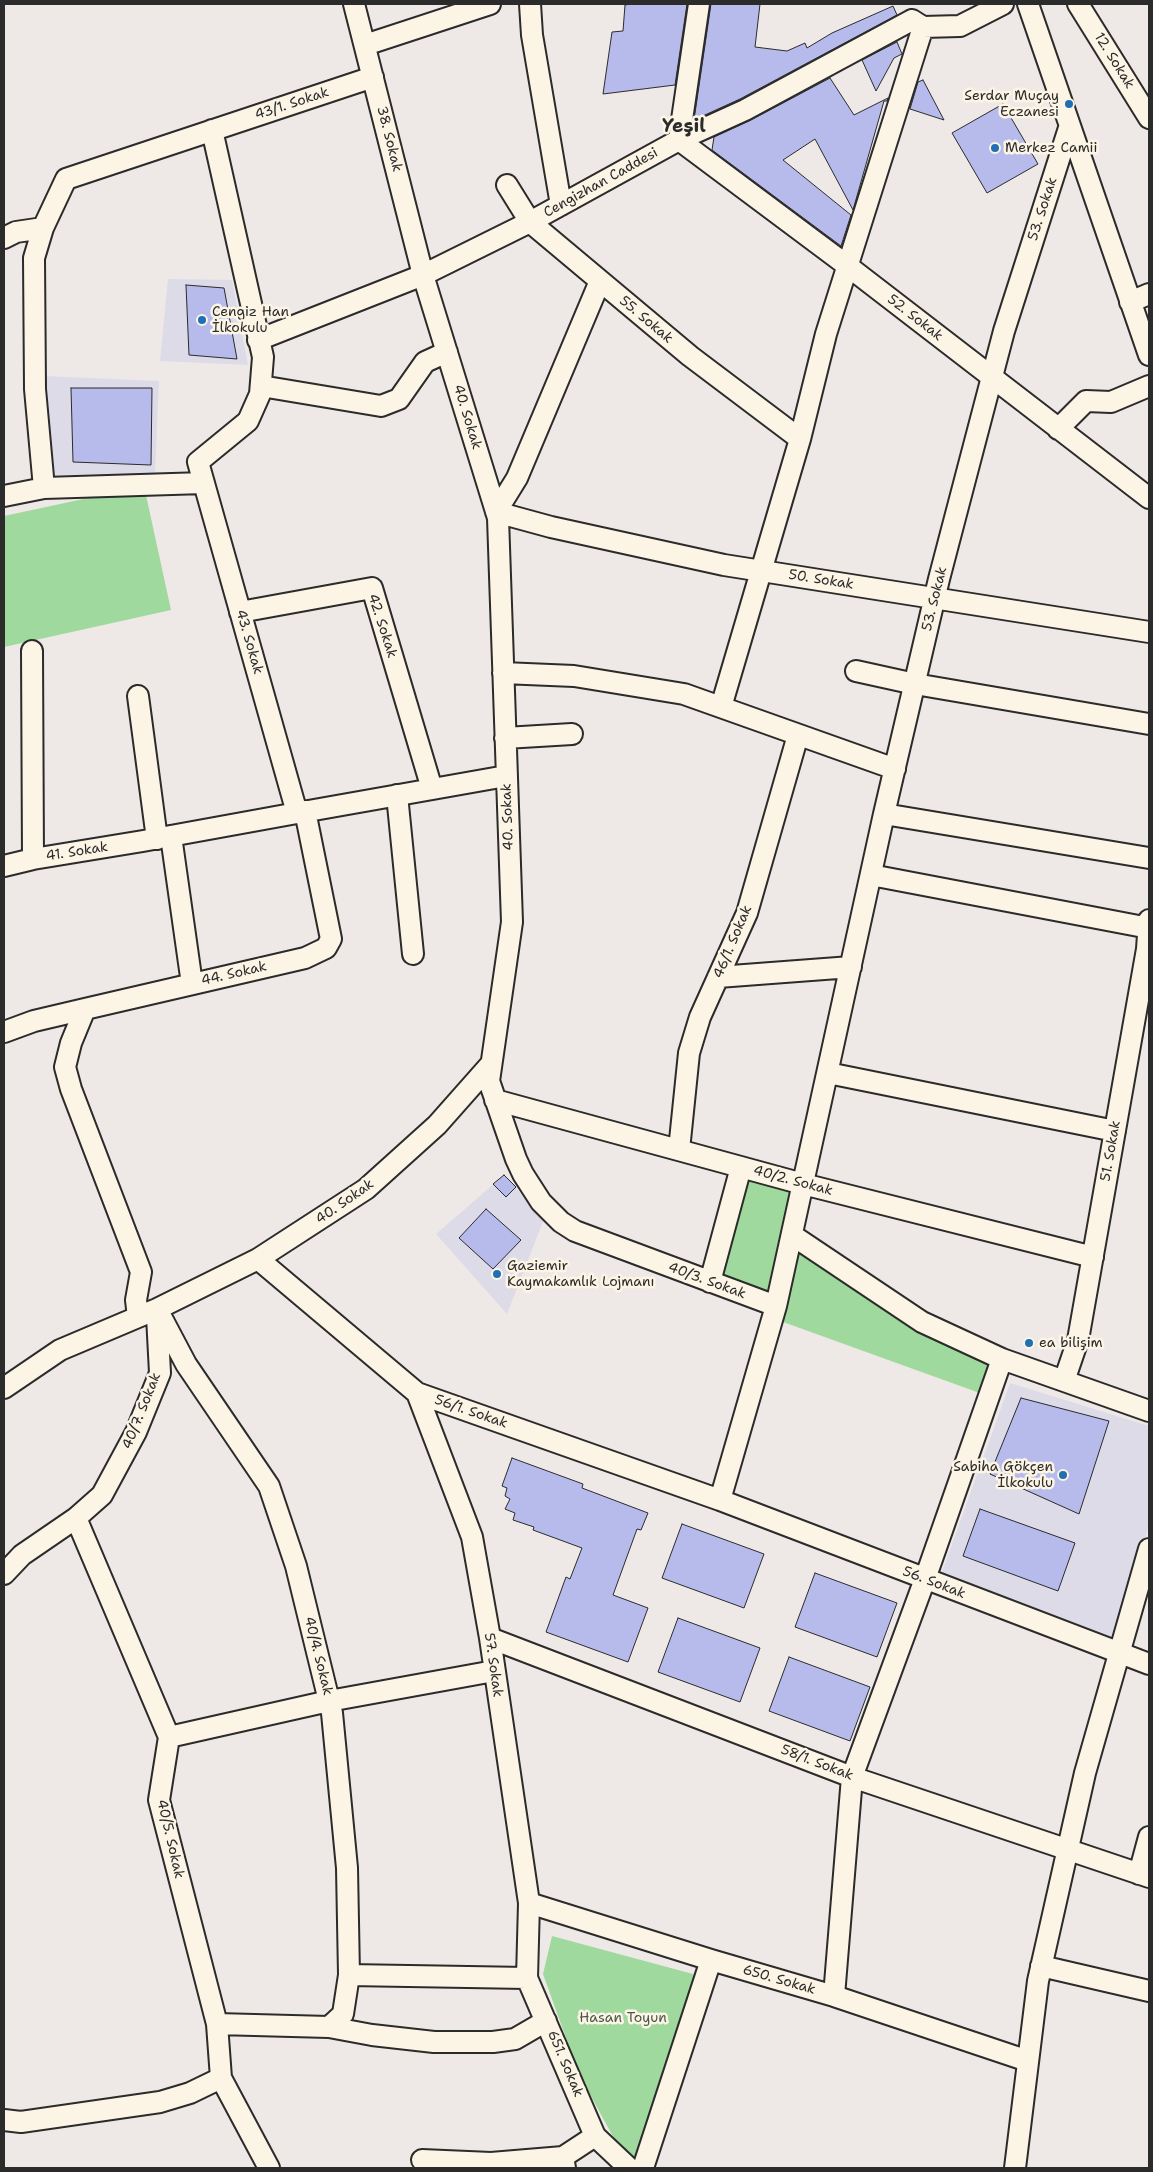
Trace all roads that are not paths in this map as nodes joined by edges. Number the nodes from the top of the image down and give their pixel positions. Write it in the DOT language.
graph roads {
  1 [pos="354,4"];
  2 [pos="490,4"];
  3 [pos="530,4"];
  4 [pos="699,4"];
  5 [pos="1002,4"];
  6 [pos="1028,4"];
  7 [pos="1078,4"];
  8 [pos="913,17"];
  9 [pos="365,45"];
  10 [pos="373,77"];
  11 [pos="1149,118"];
  12 [pos="1069,128"];
  13 [pos="212,130"];
  14 [pos="679,140"];
  15 [pos="507,185"];
  16 [pos="561,205"];
  17 [pos="530,222"];
  18 [pos="43,228"];
  19 [pos="4,238"];
  20 [pos="849,267"];
  21 [pos="423,275"];
  22 [pos="600,281"];
  23 [pos="1149,294"];
  24 [pos="1130,302"];
  25 [pos="258,340"];
  26 [pos="447,352"];
  27 [pos="1149,355"];
  28 [pos="992,378"];
  29 [pos="260,386"];
  30 [pos="1149,386"];
  31 [pos="1058,429"];
  32 [pos="800,439"];
  33 [pos="204,483"];
  34 [pos="44,488"];
  35 [pos="4,496"];
  36 [pos="1149,498"];
  37 [pos="496,512"];
  38 [pos="760,570"];
  39 [pos="935,598"];
  40 [pos="240,612"];
  41 [pos="1149,632"];
  42 [pos="32,651"];
  43 [pos="856,671"];
  44 [pos="503,673"];
  45 [pos="915,684"];
  46 [pos="138,696"];
  47 [pos="721,707"];
  48 [pos="1149,724"];
  49 [pos="572,734"];
  50 [pos="798,735"];
  51 [pos="505,738"];
  52 [pos="895,769"];
  53 [pos="506,776"];
  54 [pos="432,789"];
  55 [pos="397,795"];
  56 [pos="301,812"];
  57 [pos="884,814"];
  58 [pos="164,837"];
  59 [pos="1149,858"];
  60 [pos="33,859"];
  61 [pos="4,866"];
  62 [pos="871,875"];
  63 [pos="1149,924"];
  64 [pos="413,954"];
  65 [pos="851,967"];
  66 [pos="718,977"];
  67 [pos="192,984"];
  68 [pos="1143,1003"];
  69 [pos="85,1009"];
  70 [pos="4,1032"];
  71 [pos="491,1064"];
  72 [pos="828,1072"];
  73 [pos="495,1100"];
  74 [pos="1115,1131"];
  75 [pos="679,1150"];
  76 [pos="741,1167"];
  77 [pos="803,1184"];
  78 [pos="792,1235"];
  79 [pos="1093,1257"];
  80 [pos="258,1259"];
  81 [pos="710,1282"];
  82 [pos="776,1306"];
  83 [pos="157,1309"];
  84 [pos="138,1317"];
  85 [pos="1002,1359"];
  86 [pos="1064,1381"];
  87 [pos="4,1388"];
  88 [pos="418,1393"];
  89 [pos="1149,1412"];
  90 [pos="720,1500"];
  91 [pos="76,1518"];
  92 [pos="1149,1549"];
  93 [pos="4,1574"];
  94 [pos="925,1579"];
  95 [pos="490,1638"];
  96 [pos="1119,1654"];
  97 [pos="1149,1664"];
  98 [pos="494,1671"];
  99 [pos="330,1701"];
  100 [pos="169,1737"];
  101 [pos="852,1777"];
  102 [pos="1149,1837"];
  103 [pos="1068,1849"];
  104 [pos="1144,1875"];
  105 [pos="528,1903"];
  106 [pos="528,1947"];
  107 [pos="711,1960"];
  108 [pos="1041,1966"];
  109 [pos="349,1975"];
  110 [pos="527,1978"];
  111 [pos="1149,1991"];
  112 [pos="834,1996"];
  113 [pos="546,2021"];
  114 [pos="217,2024"];
  115 [pos="330,2027"];
  116 [pos="1028,2062"];
  117 [pos="221,2078"];
  118 [pos="4,2120"];
  119 [pos="596,2136"];
  120 [pos="422,2160"];
  121 [pos="564,2163"];
  122 [pos="269,2168"];
  123 [pos="629,2168"];
  124 [pos="643,2168"];
  125 [pos="1015,2168"];
  1 -- 9 [label="street, 38. Sokak"];
  2 -- 9 [label="street"];
  3 -- 16 [label="street"];
  4 -- 14 [label="street"];
  5 -- 8 [label="street"];
  6 -- 12 [label="street"];
  7 -- 11 [label="street, 12. Sokak"];
  8 -- 14 [label="street, Cengizhan Caddesi"];
  8 -- 20 [label="street"];
  9 -- 10 [label="street, 38. Sokak"];
  10 -- 13 [label="street, 43/1. Sokak"];
  10 -- 21 [label="street, 38. Sokak"];
  12 -- 24 [label="street"];
  12 -- 28 [label="street, 53. Sokak"];
  13 -- 18 [label="street, 43/1. Sokak"];
  13 -- 25 [label="street"];
  14 -- 16 [label="street, Cengizhan Caddesi"];
  14 -- 20 [label="street, 52. Sokak"];
  15 -- 17 [label="street, 55. Sokak"];
  16 -- 17 [label="street, Cengizhan Caddesi"];
  17 -- 21 [label="street, Cengizhan Caddesi"];
  17 -- 22 [label="street, 55. Sokak"];
  18 -- 19 [label="street"];
  18 -- 34 [label="street, 43/1. Sokak"];
  20 -- 28 [label="street, 52. Sokak"];
  20 -- 32 [label="street"];
  21 -- 25 [label="street, Cengizhan Caddesi"];
  21 -- 26 [label="street, 40. Sokak"];
  22 -- 32 [label="street, 55. Sokak"];
  22 -- 37 [label="street"];
  23 -- 24 [label="street"];
  24 -- 27 [label="street"];
  25 -- 29 [label="street"];
  26 -- 29 [label="street"];
  26 -- 37 [label="street, 40. Sokak"];
  28 -- 31 [label="street, 52. Sokak"];
  28 -- 39 [label="street, 53. Sokak"];
  29 -- 33 [label="street, 43. Sokak"];
  30 -- 31 [label="street"];
  31 -- 36 [label="street, 52. Sokak"];
  32 -- 38 [label="street"];
  33 -- 34 [label="street"];
  33 -- 40 [label="street, 43. Sokak"];
  34 -- 35 [label="street"];
  37 -- 38 [label="street, 50. Sokak"];
  37 -- 44 [label="street, 40. Sokak"];
  38 -- 39 [label="street, 50. Sokak"];
  38 -- 47 [label="street"];
  39 -- 41 [label="street, 50. Sokak"];
  39 -- 45 [label="street, 53. Sokak"];
  40 -- 54 [label="street, 42. Sokak"];
  40 -- 56 [label="street, 43. Sokak"];
  42 -- 60 [label="street, 41. Sokak"];
  43 -- 45 [label="street"];
  44 -- 47 [label="street"];
  44 -- 51 [label="street, 40. Sokak"];
  45 -- 48 [label="street"];
  45 -- 52 [label="street, 53. Sokak"];
  46 -- 58 [label="street"];
  47 -- 50 [label="street"];
  49 -- 51 [label="street"];
  50 -- 52 [label="street"];
  50 -- 66 [label="street, 46/1. Sokak"];
  51 -- 53 [label="street, 40. Sokak"];
  52 -- 57 [label="street, 53. Sokak"];
  53 -- 54 [label="street, 41. Sokak"];
  53 -- 71 [label="street, 40. Sokak"];
  54 -- 55 [label="street, 41. Sokak"];
  55 -- 56 [label="street, 41. Sokak"];
  55 -- 64 [label="street"];
  56 -- 58 [label="street, 41. Sokak"];
  56 -- 67 [label="street, 44. Sokak"];
  57 -- 59 [label="street"];
  57 -- 62 [label="street, 53. Sokak"];
  58 -- 60 [label="street, 41. Sokak"];
  58 -- 67 [label="street"];
  60 -- 61 [label="street"];
  62 -- 63 [label="street"];
  62 -- 65 [label="street, 53. Sokak"];
  63 -- 68 [label="street, 51. Sokak"];
  65 -- 66 [label="street"];
  65 -- 72 [label="street, 53. Sokak"];
  66 -- 75 [label="street, 46/1. Sokak"];
  67 -- 69 [label="street, 44. Sokak"];
  68 -- 74 [label="street, 51. Sokak"];
  69 -- 70 [label="street, 44. Sokak"];
  69 -- 84 [label="street"];
  71 -- 73 [label="street, 40/3. Sokak"];
  71 -- 80 [label="street, 40. Sokak"];
  72 -- 74 [label="street"];
  72 -- 77 [label="street, 53. Sokak"];
  73 -- 75 [label="street, 40/2. Sokak"];
  73 -- 81 [label="street, 40/3. Sokak"];
  74 -- 79 [label="street, 51. Sokak"];
  75 -- 76 [label="street, 40/2. Sokak"];
  76 -- 77 [label="street, 40/2. Sokak"];
  76 -- 81 [label="street"];
  77 -- 78 [label="street, 53. Sokak"];
  77 -- 79 [label="street, 40/2. Sokak"];
  78 -- 82 [label="street, 53. Sokak"];
  78 -- 85 [label="street"];
  79 -- 86 [label="street, 51. Sokak"];
  80 -- 83 [label="street"];
  80 -- 88 [label="street, 56/1. Sokak"];
  81 -- 82 [label="street, 40/3. Sokak"];
  82 -- 90 [label="street"];
  83 -- 84 [label="street"];
  83 -- 91 [label="street, 40/7. Sokak"];
  83 -- 99 [label="street, 40/4. Sokak"];
  84 -- 87 [label="street"];
  85 -- 86 [label="street"];
  85 -- 94 [label="street"];
  86 -- 89 [label="street"];
  88 -- 90 [label="street, 56/1. Sokak"];
  88 -- 95 [label="street, 57. Sokak"];
  90 -- 94 [label="street, 56. Sokak"];
  91 -- 93 [label="street"];
  91 -- 100 [label="street"];
  92 -- 96 [label="street"];
  94 -- 96 [label="street, 56. Sokak"];
  94 -- 101 [label="street"];
  95 -- 98 [label="street, 57. Sokak"];
  95 -- 101 [label="street, 58/1. Sokak"];
  96 -- 97 [label="street, 56. Sokak"];
  96 -- 103 [label="street"];
  98 -- 99 [label="street"];
  98 -- 105 [label="street, 57. Sokak"];
  99 -- 100 [label="street"];
  99 -- 109 [label="street, 40/4. Sokak"];
  100 -- 114 [label="street, 40/5. Sokak"];
  101 -- 103 [label="street, 58/1. Sokak"];
  101 -- 112 [label="street"];
  102 -- 104 [label="street"];
  103 -- 104 [label="street, 58/1. Sokak"];
  103 -- 108 [label="street"];
  105 -- 106 [label="street, 57. Sokak"];
  105 -- 107 [label="street, 650. Sokak"];
  106 -- 110 [label="street, 651. Sokak"];
  107 -- 112 [label="street, 650. Sokak"];
  107 -- 124 [label="street"];
  108 -- 111 [label="street"];
  108 -- 116 [label="street"];
  109 -- 110 [label="street"];
  109 -- 115 [label="street"];
  110 -- 113 [label="street, 651. Sokak"];
  112 -- 116 [label="street, 650. Sokak"];
  113 -- 115 [label="street"];
  113 -- 119 [label="street, 651. Sokak"];
  114 -- 115 [label="street"];
  114 -- 117 [label="street, 40/5. Sokak"];
  116 -- 125 [label="street"];
  117 -- 118 [label="street"];
  117 -- 122 [label="street, 40/5. Sokak"];
  119 -- 121 [label="street"];
  119 -- 123 [label="street, 651. Sokak"];
  120 -- 121 [label="street"];
}
